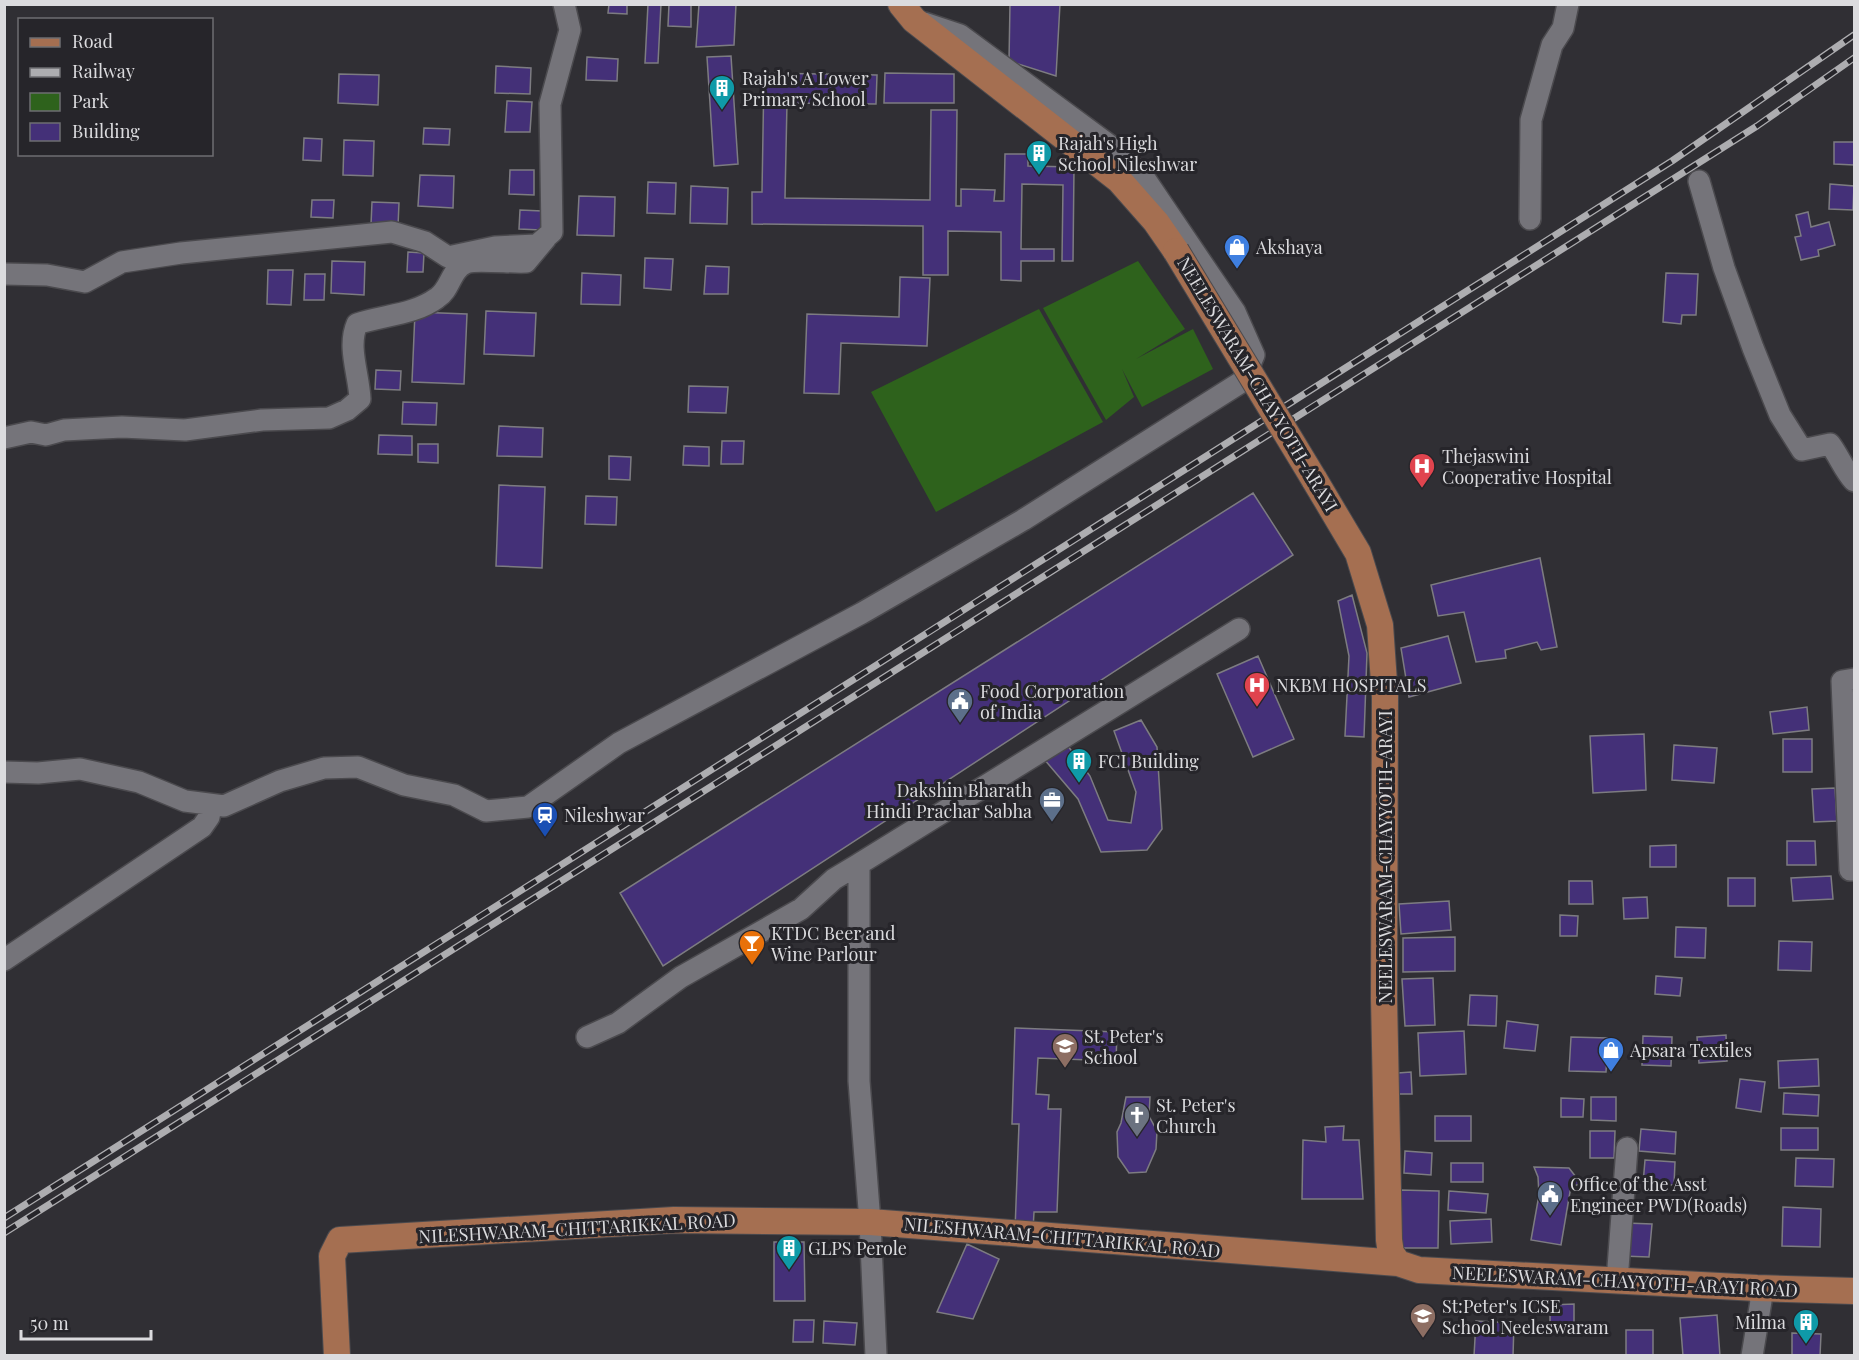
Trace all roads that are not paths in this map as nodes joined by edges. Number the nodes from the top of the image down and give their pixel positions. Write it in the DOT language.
graph roads {
  1 [pos="564,4"];
  2 [pos="1568,4"];
  3 [pos="908,12"];
  4 [pos="1699,181"];
  5 [pos="1530,219"];
  6 [pos="547,236"];
  7 [pos="4,274"];
  8 [pos="4,438"];
  9 [pos="1854,480"];
  10 [pos="1239,629"];
  11 [pos="1854,679"];
  12 [pos="4,772"];
  13 [pos="211,806"];
  14 [pos="859,864"];
  15 [pos="1854,870"];
  16 [pos="4,960"];
  17 [pos="587,1037"];
  18 [pos="1627,1148"];
  19 [pos="870,1222"];
  20 [pos="1398,1263"];
  21 [pos="1617,1281"];
  22 [pos="1757,1288"];
  23 [pos="1854,1291"];
  24 [pos="337,1356"];
  25 [pos="876,1356"];
  26 [pos="1752,1356"];
  1 -- 6 [label="street"];
  2 -- 5 [label="street"];
  3 -- 13 [label="street"];
  3 -- 20 [label="main road, NEELESWARAM-CHAYYOTH-ARAYI, bridge"];
  4 -- 9 [label="street"];
  6 -- 7 [label="street"];
  6 -- 8 [label="street"];
  10 -- 14 [label="street"];
  11 -- 15 [label="street"];
  12 -- 13 [label="street"];
  13 -- 16 [label="street"];
  14 -- 17 [label="street"];
  14 -- 19 [label="street"];
  18 -- 21 [label="street"];
  19 -- 20 [label="main road, NILESHWARAM-CHITTARIKKAL ROAD"];
  19 -- 24 [label="main road, NILESHWARAM-CHITTARIKKAL ROAD"];
  19 -- 25 [label="street"];
  20 -- 21 [label="main road, NEELESWARAM-CHAYYOTH-ARAYI ROAD"];
  21 -- 22 [label="main road, NEELESWARAM-CHAYYOTH-ARAYI ROAD"];
  22 -- 23 [label="main road, NEELESWARAM-CHAYYOTH-ARAYI ROAD"];
  22 -- 26 [label="street"];
}
